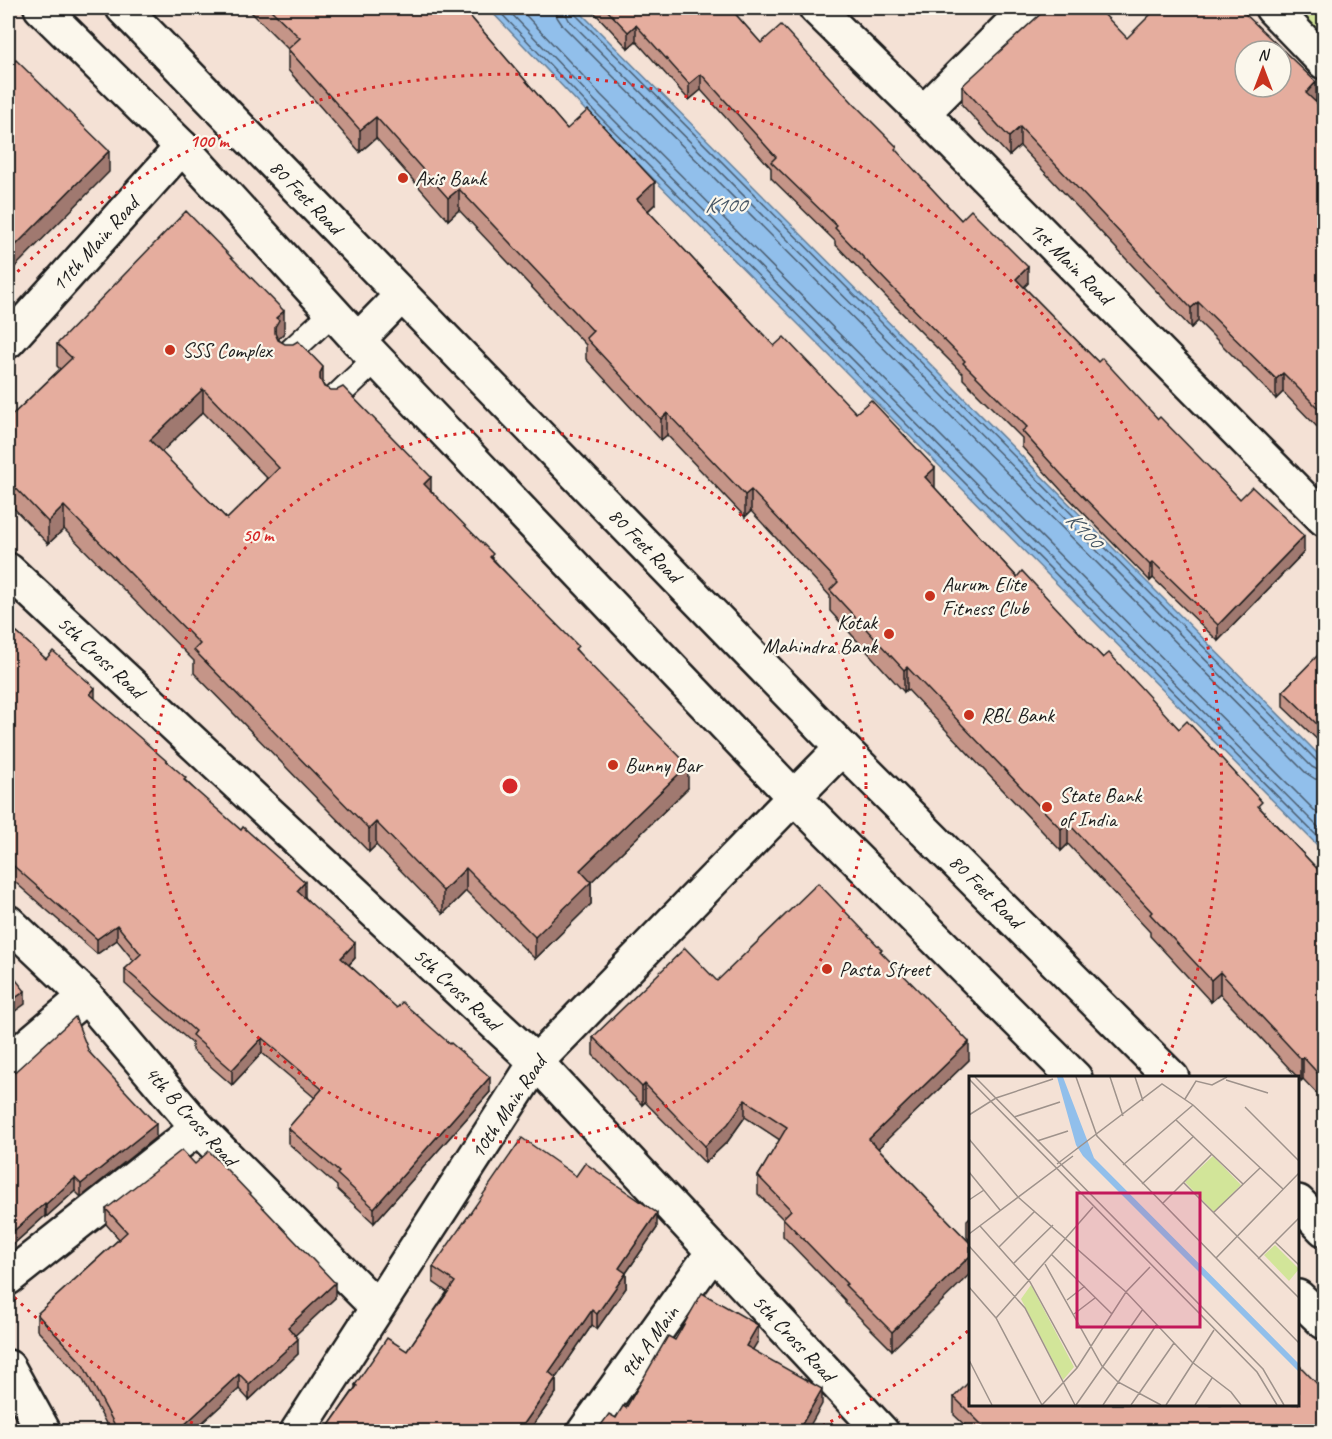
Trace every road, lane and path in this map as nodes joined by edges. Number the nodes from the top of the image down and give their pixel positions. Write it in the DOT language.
graph roads {
  1 [pos="41,8"];
  2 [pos="123,8"];
  3 [pos="816,8"];
  4 [pos="1028,8"];
  5 [pos="1272,8"];
  6 [pos="1324,62"];
  7 [pos="922,113"];
  8 [pos="182,147"];
  9 [pos="401,296"];
  10 [pos="332,313"];
  11 [pos="8,341"];
  12 [pos="367,349"];
  13 [pos="289,353"];
  14 [pos="334,399"];
  15 [pos="1324,519"];
  16 [pos="8,570"];
  17 [pos="842,748"];
  18 [pos="794,797"];
  19 [pos="8,922"];
  20 [pos="86,996"];
  21 [pos="8,1062"];
  22 [pos="536,1062"];
  23 [pos="1074,1076"];
  24 [pos="1171,1076"];
  25 [pos="198,1128"];
  26 [pos="1299,1203"];
  27 [pos="1324,1229"];
  28 [pos="713,1252"];
  29 [pos="8,1278"];
  30 [pos="1299,1298"];
  31 [pos="377,1307"];
  32 [pos="1324,1322"];
  33 [pos="8,1367"];
  34 [pos="866,1425"];
  35 [pos="44,1431"];
  36 [pos="297,1431"];
  37 [pos="584,1431"];
  1 -- 8 [label="street"];
  2 -- 9 [label="street, 80 Feet Road"];
  3 -- 7 [label="street, 1st Main Road"];
  4 -- 7 [label="street"];
  5 -- 6 [label="street"];
  7 -- 15 [label="street, 1st Main Road"];
  8 -- 10 [label="street"];
  8 -- 11 [label="street, 11th Main Road"];
  9 -- 12 [label="street"];
  9 -- 17 [label="street, 80 Feet Road"];
  10 -- 12 [label="street"];
  10 -- 13 [label="lane"];
  12 -- 14 [label="lane"];
  12 -- 18 [label="street"];
  16 -- 22 [label="street, 5th Cross Road"];
  17 -- 18 [label="street, 10th Main Road"];
  17 -- 24 [label="street, 80 Feet Road"];
  18 -- 22 [label="street, 10th Main Road"];
  18 -- 23 [label="street"];
  19 -- 20 [label="street, 4th B Cross Road"];
  20 -- 21 [label="street"];
  20 -- 25 [label="street, 4th B Cross Road"];
  22 -- 28 [label="street, 5th Cross Road"];
  22 -- 31 [label="street, 10th Main Road"];
  25 -- 29 [label="street"];
  25 -- 31 [label="street, 4th B Cross Road"];
  26 -- 27 [label="street"];
  28 -- 34 [label="street, 5th Cross Road"];
  28 -- 37 [label="street, 9th A Main"];
  30 -- 32 [label="street"];
  31 -- 36 [label="street, 10th Main Road"];
  33 -- 35 [label="street"];
}
